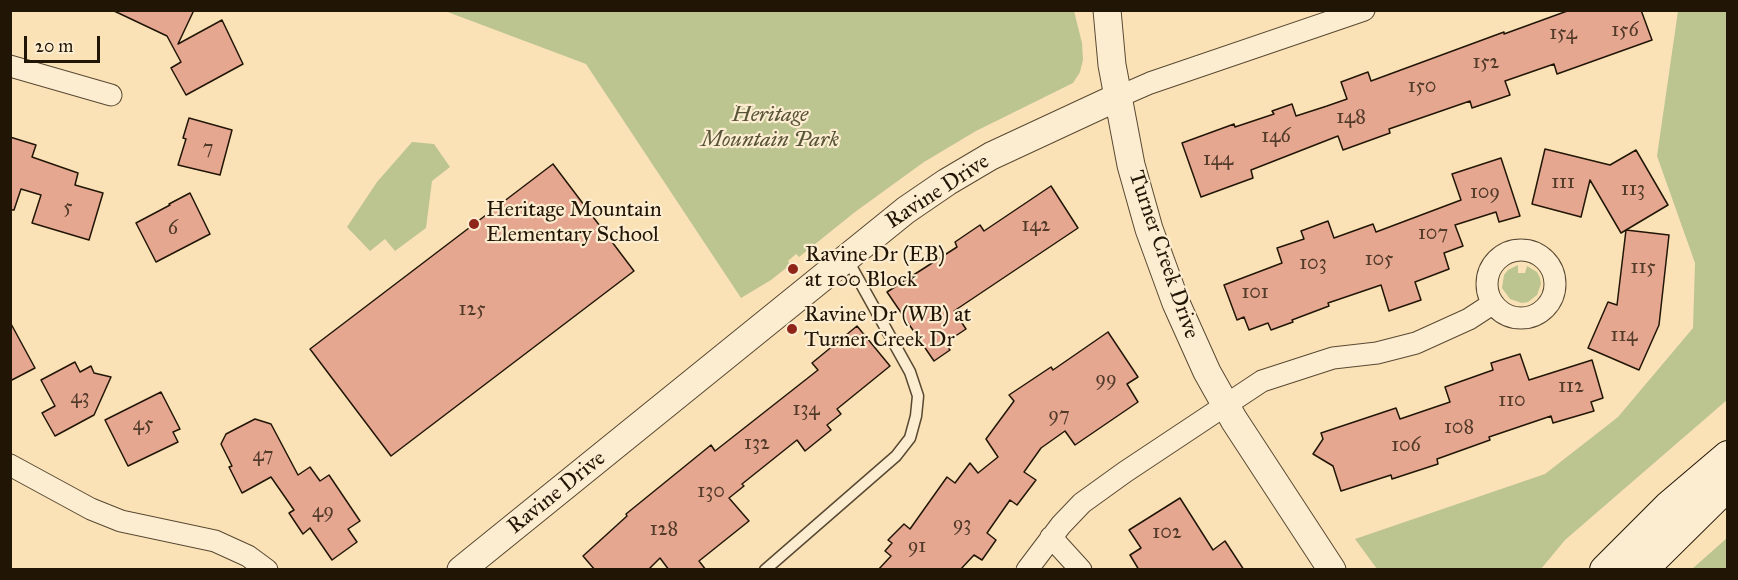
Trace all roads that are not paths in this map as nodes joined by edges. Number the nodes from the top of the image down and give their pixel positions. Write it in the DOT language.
graph roads {
  1 [pos="1107,10"];
  2 [pos="1364,10"];
  3 [pos="10,66"];
  4 [pos="111,95"];
  5 [pos="1118,97"];
  6 [pos="846,257"];
  7 [pos="1492,304"];
  8 [pos="1225,405"];
  9 [pos="1728,456"];
  10 [pos="10,465"];
  11 [pos="1728,485"];
  12 [pos="1051,537"];
  13 [pos="267,570"];
  14 [pos="461,570"];
  15 [pos="765,570"];
  16 [pos="1027,570"];
  17 [pos="1081,570"];
  18 [pos="1332,570"];
  19 [pos="1605,570"];
  20 [pos="1642,570"];
  1 -- 5 [label="street, Turner Creek Drive"];
  2 -- 5 [label="street, Ravine Drive"];
  3 -- 4 [label="street"];
  5 -- 6 [label="street, Ravine Drive"];
  5 -- 8 [label="street, Turner Creek Drive"];
  6 -- 14 [label="street, Ravine Drive"];
  6 -- 15 [label="lane"];
  7 -- 8 [label="street"];
  8 -- 12 [label="street"];
  8 -- 18 [label="street, Turner Creek Drive"];
  9 -- 19 [label="main road"];
  10 -- 13 [label="street"];
  11 -- 20 [label="main road"];
  12 -- 16 [label="street"];
  12 -- 17 [label="street"];
}
